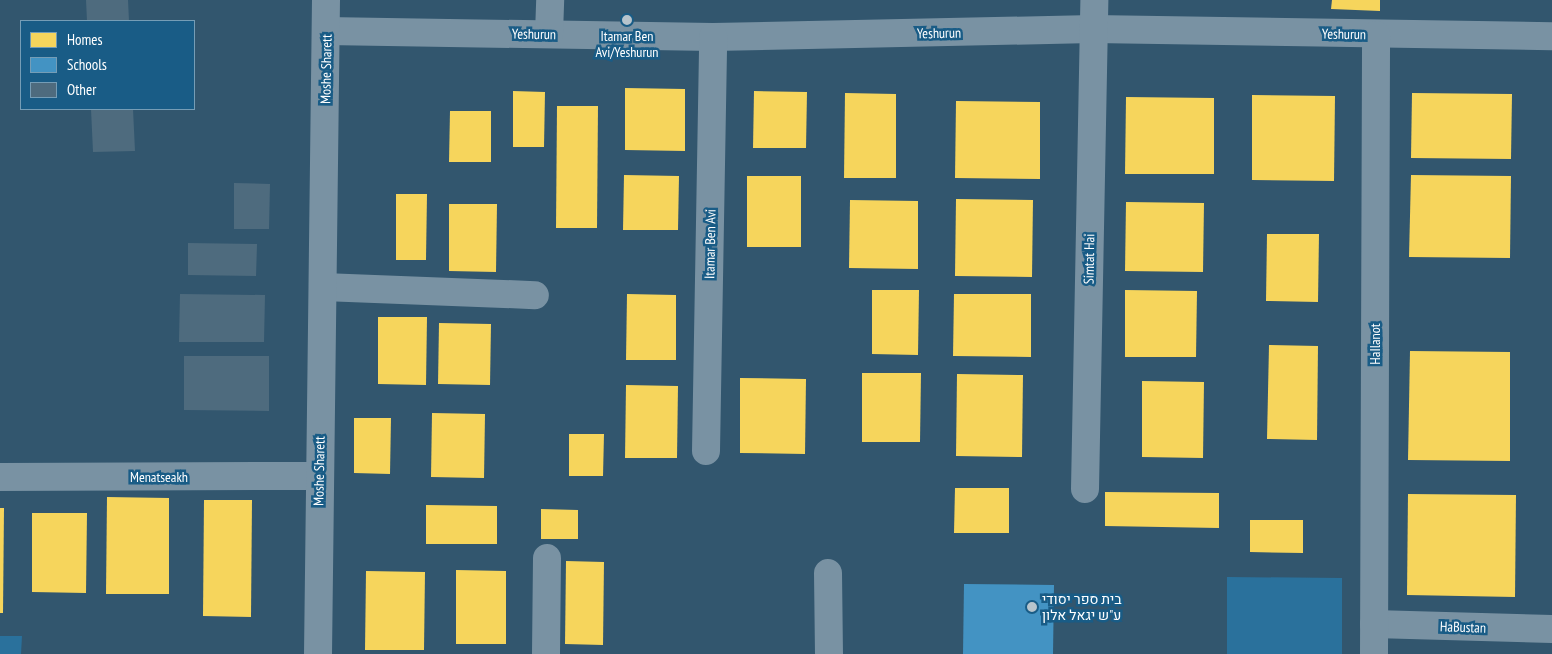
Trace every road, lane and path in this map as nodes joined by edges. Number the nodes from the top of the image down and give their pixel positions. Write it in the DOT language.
graph roads {
  1 [pos="326,0"];
  2 [pos="550,0"];
  3 [pos="1094,0"];
  4 [pos="1093,29"];
  5 [pos="326,31"];
  6 [pos="549,34"];
  7 [pos="1376,35"];
  8 [pos="1552,36"];
  9 [pos="713,37"];
  10 [pos="323,287"];
  11 [pos="535,295"];
  12 [pos="706,451"];
  13 [pos="318,476"];
  14 [pos="0,477"];
  15 [pos="1085,489"];
  16 [pos="547,558"];
  17 [pos="828,573"];
  18 [pos="1374,624"];
  19 [pos="1552,629"];
  20 [pos="318,654"];
  21 [pos="546,654"];
  22 [pos="829,654"];
  23 [pos="1374,654"];
  1 -- 5 [label="street, Moshe Sharett"];
  2 -- 6 [label="street"];
  3 -- 4 [label="street, Simtat Hai"];
  4 -- 7 [label="street, Yeshurun"];
  4 -- 9 [label="street, Yeshurun"];
  4 -- 15 [label="street, Simtat Hai"];
  5 -- 6 [label="street, Yeshurun"];
  5 -- 10 [label="street, Moshe Sharett"];
  6 -- 9 [label="street, Yeshurun"];
  7 -- 8 [label="street, Yeshurun"];
  7 -- 18 [label="street, HaIlanot"];
  9 -- 12 [label="street, Itamar Ben Avi"];
  10 -- 11 [label="street"];
  10 -- 13 [label="street, Moshe Sharett"];
  13 -- 14 [label="street, Menatseakh"];
  13 -- 20 [label="street, Moshe Sharett"];
  16 -- 21 [label="street"];
  17 -- 22 [label="street"];
  18 -- 19 [label="street, HaBustan"];
  18 -- 23 [label="street, HaIlanot"];
}
